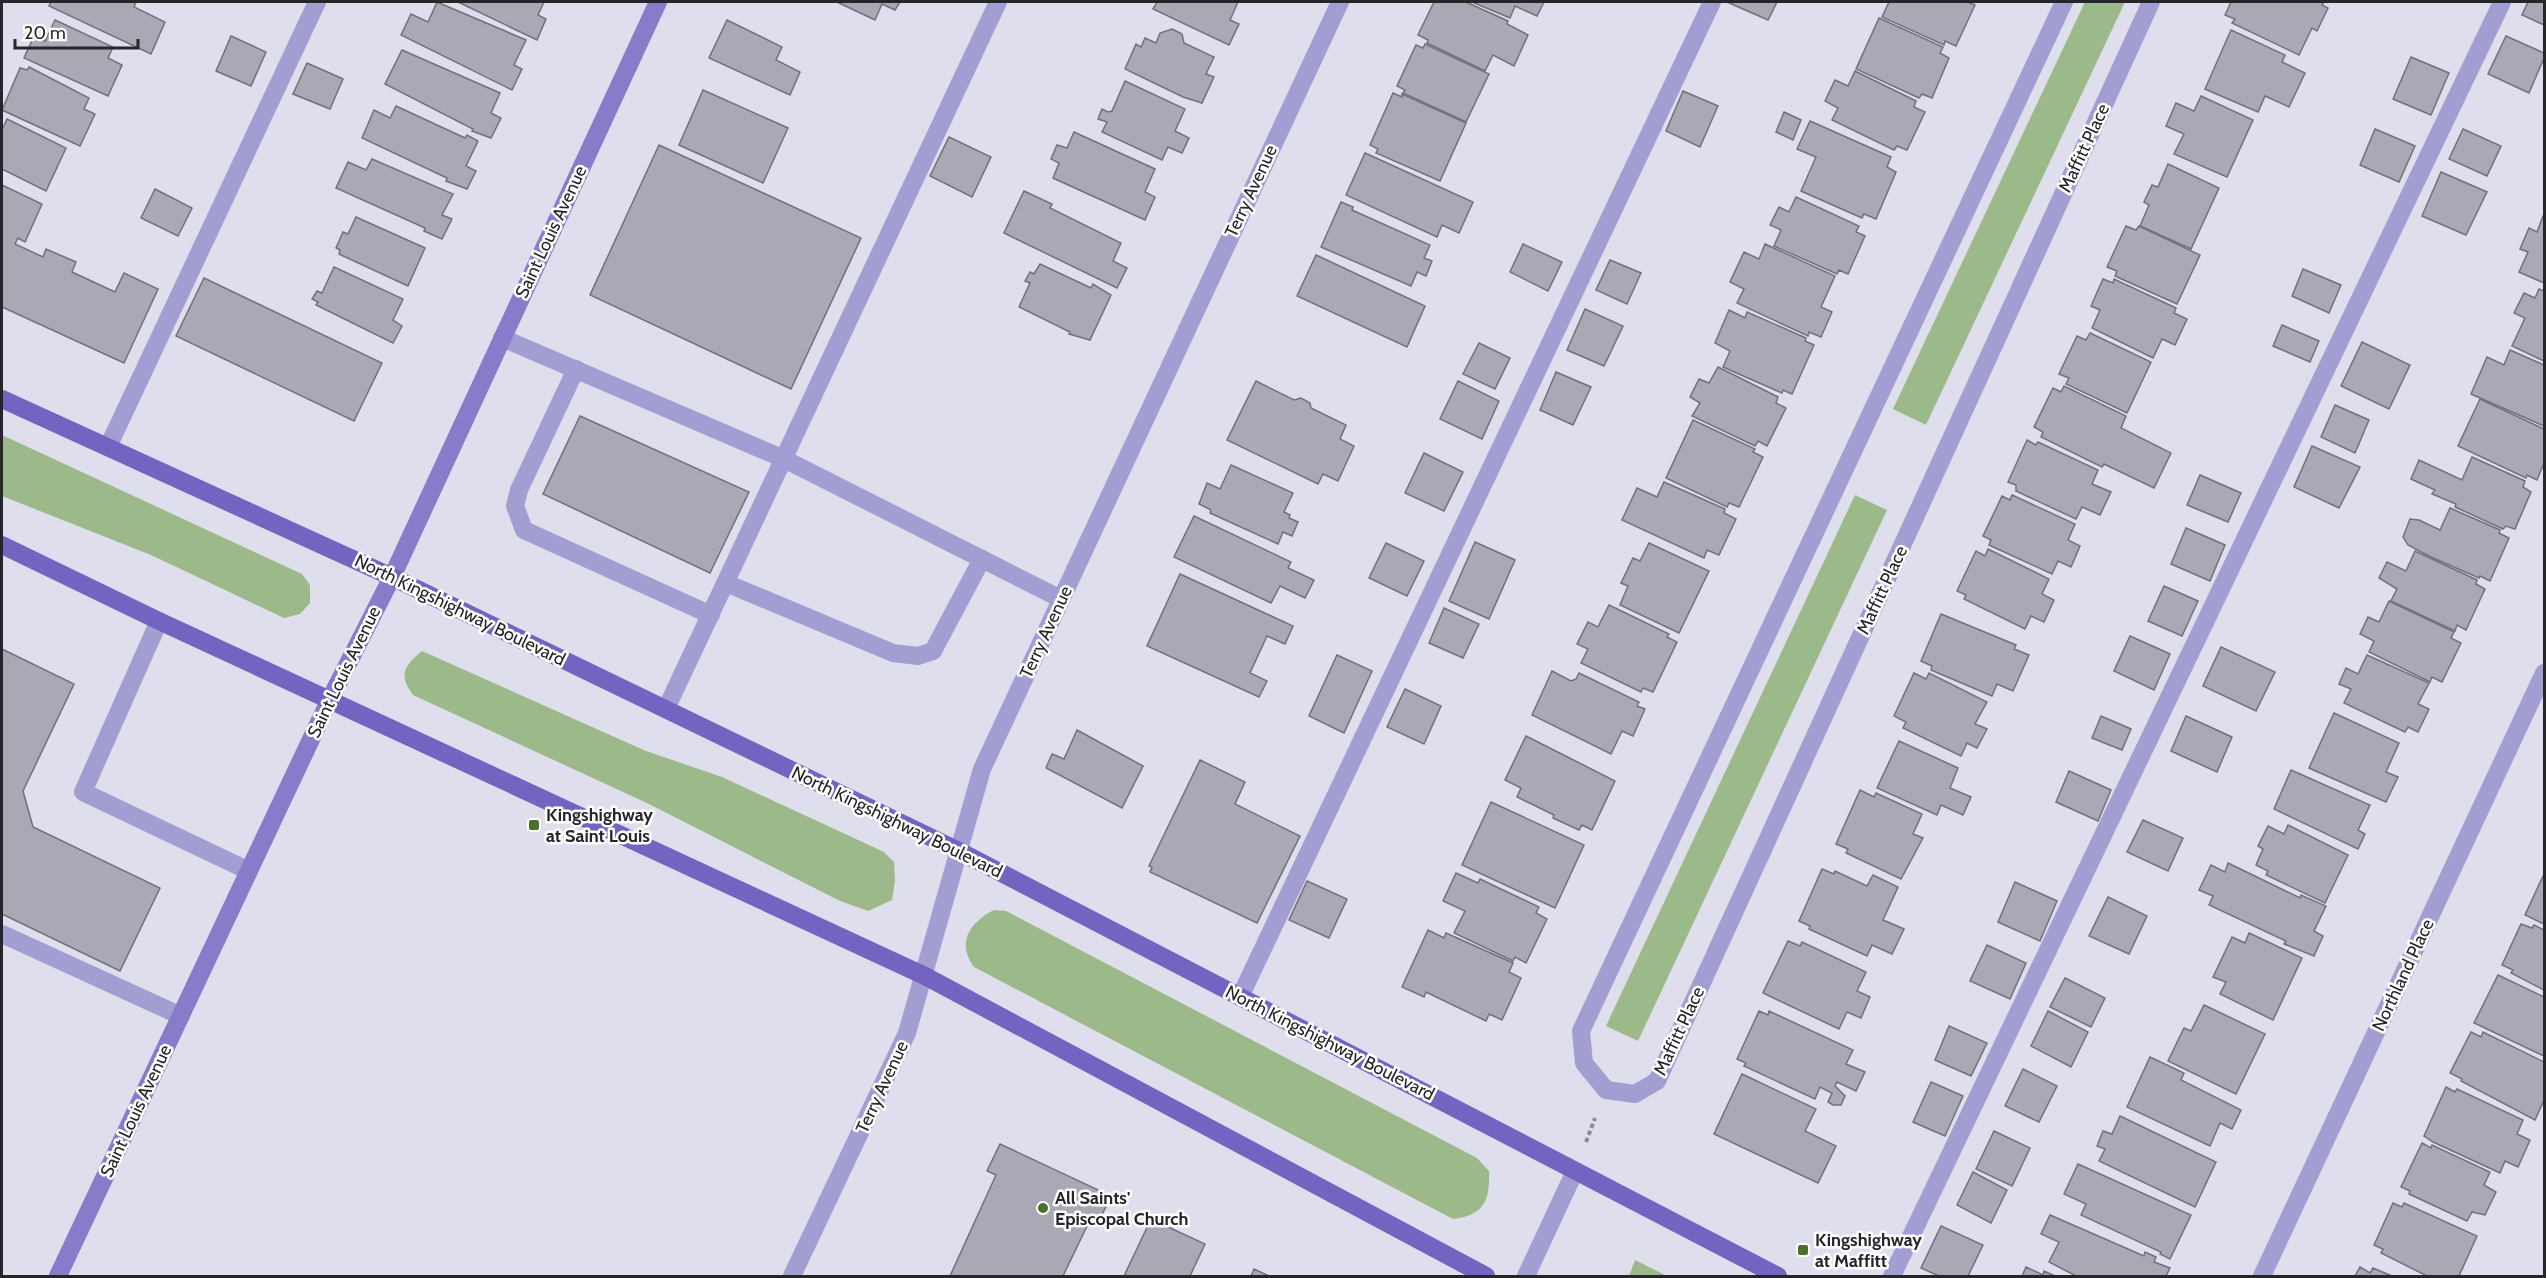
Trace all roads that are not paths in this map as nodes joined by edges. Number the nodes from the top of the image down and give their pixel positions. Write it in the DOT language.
graph roads {
  1 [pos="317,2"];
  2 [pos="658,2"];
  3 [pos="998,2"];
  4 [pos="1340,2"];
  5 [pos="1712,2"];
  6 [pos="2064,2"];
  7 [pos="2151,2"];
  8 [pos="2502,2"];
  9 [pos="502,338"];
  10 [pos="576,369"];
  11 [pos="2,399"];
  12 [pos="108,447"];
  13 [pos="784,459"];
  14 [pos="2,545"];
  15 [pos="982,559"];
  16 [pos="392,577"];
  17 [pos="726,583"];
  18 [pos="1061,599"];
  19 [pos="711,615"];
  20 [pos="159,621"];
  21 [pos="2544,673"];
  22 [pos="330,699"];
  23 [pos="666,709"];
  24 [pos="959,850"];
  25 [pos="249,871"];
  26 [pos="2,934"];
  27 [pos="925,976"];
  28 [pos="1240,997"];
  29 [pos="181,1016"];
  30 [pos="1575,1171"];
  31 [pos="58,1276"];
  32 [pos="792,1276"];
  33 [pos="1486,1276"];
  34 [pos="1526,1276"];
  35 [pos="1778,1276"];
  36 [pos="1892,1276"];
  37 [pos="2262,1276"];
  1 -- 12 [label="street"];
  2 -- 9 [label="street, Saint Louis Avenue"];
  3 -- 13 [label="street"];
  4 -- 18 [label="street, Terry Avenue"];
  5 -- 28 [label="street"];
  6 -- 7 [label="street, Maffitt Place"];
  8 -- 36 [label="street"];
  9 -- 10 [label="street"];
  9 -- 16 [label="street, Saint Louis Avenue"];
  10 -- 13 [label="street"];
  10 -- 19 [label="street"];
  11 -- 12 [label="main road, North Kingshighway Boulevard"];
  12 -- 16 [label="main road, North Kingshighway Boulevard"];
  13 -- 15 [label="street"];
  13 -- 17 [label="street"];
  14 -- 20 [label="main road"];
  15 -- 17 [label="street"];
  15 -- 18 [label="street"];
  16 -- 22 [label="street, Saint Louis Avenue"];
  16 -- 23 [label="main road, North Kingshighway Boulevard"];
  17 -- 19 [label="street"];
  18 -- 24 [label="street, Terry Avenue"];
  19 -- 23 [label="street"];
  20 -- 22 [label="main road"];
  20 -- 25 [label="street"];
  21 -- 37 [label="street, Northland Place"];
  22 -- 25 [label="street, Saint Louis Avenue"];
  22 -- 27 [label="main road"];
  23 -- 24 [label="main road, North Kingshighway Boulevard"];
  24 -- 27 [label="street, Terry Avenue"];
  24 -- 28 [label="main road, North Kingshighway Boulevard"];
  25 -- 29 [label="street, Saint Louis Avenue"];
  26 -- 29 [label="street"];
  27 -- 32 [label="street, Terry Avenue"];
  27 -- 33 [label="main road"];
  28 -- 30 [label="main road, North Kingshighway Boulevard"];
  29 -- 31 [label="street, Saint Louis Avenue"];
  30 -- 34 [label="street"];
  30 -- 35 [label="main road, North Kingshighway Boulevard"];
}
